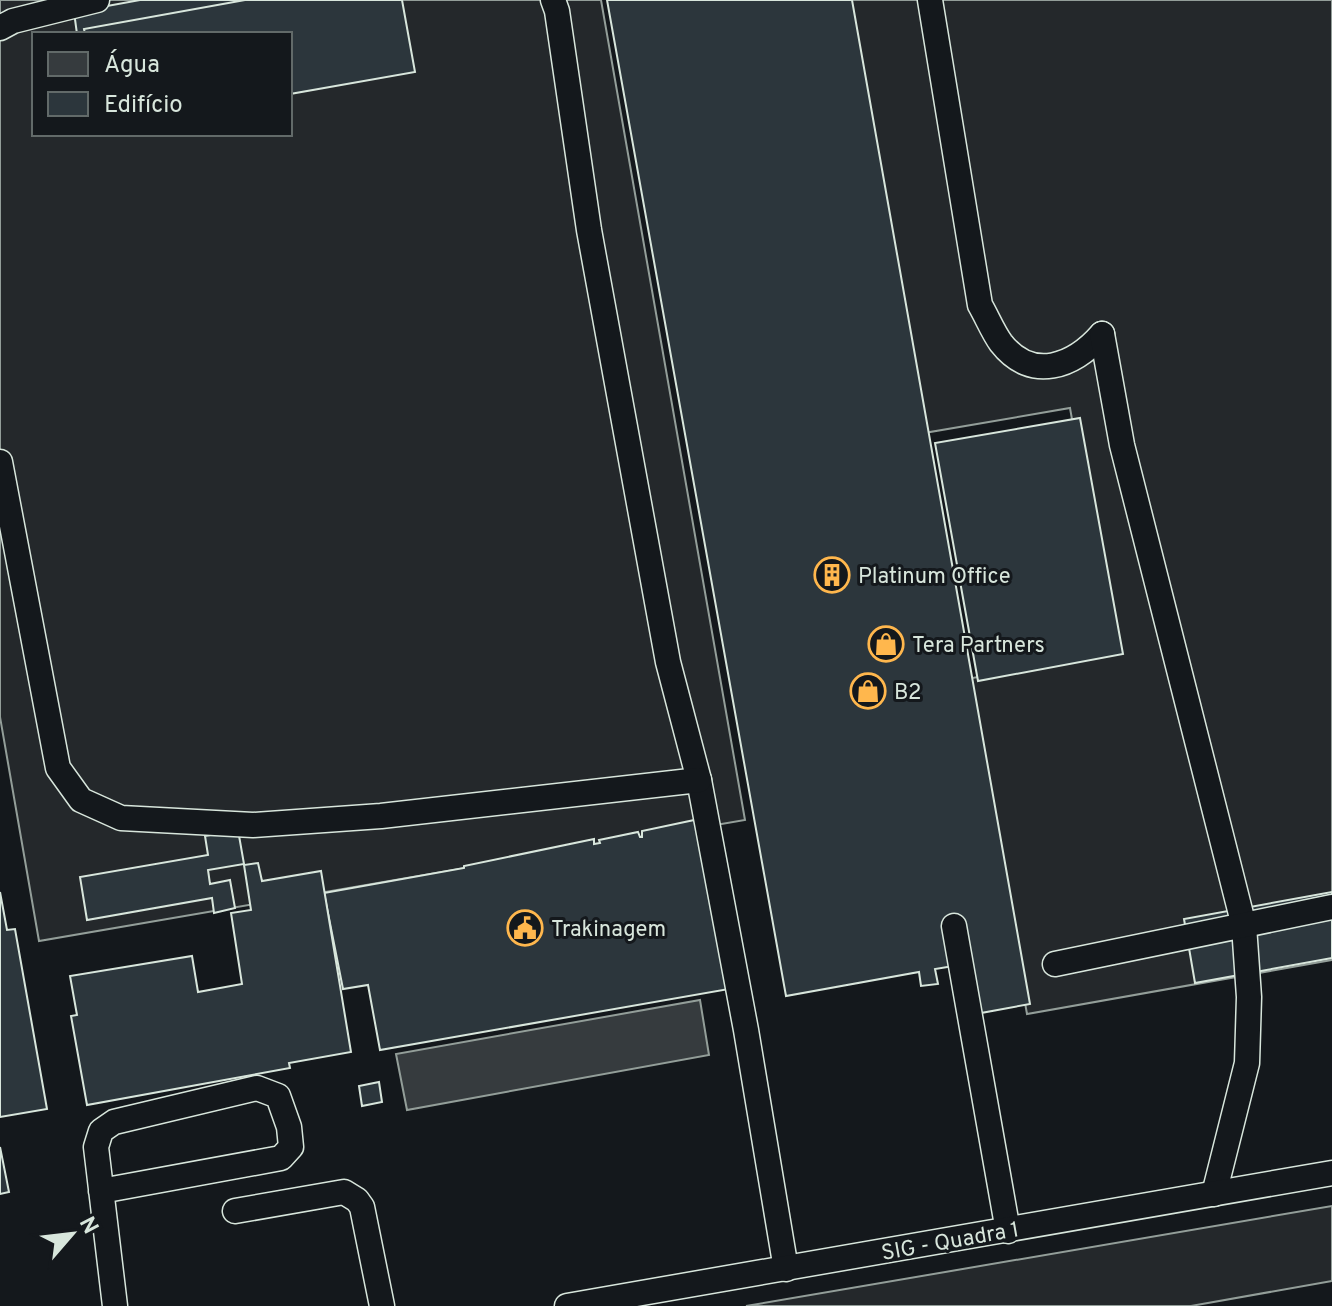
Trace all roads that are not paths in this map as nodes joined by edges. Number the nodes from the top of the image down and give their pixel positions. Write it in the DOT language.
graph roads {
  1 [pos="97,0"];
  2 [pos="553,0"];
  3 [pos="930,0"];
  4 [pos="0,28"];
  5 [pos="0,462"];
  6 [pos="699,780"];
  7 [pos="1332,907"];
  8 [pos="954,926"];
  9 [pos="1244,926"];
  10 [pos="1055,964"];
  11 [pos="1332,1173"];
  12 [pos="101,1191"];
  13 [pos="1214,1194"];
  14 [pos="235,1211"];
  15 [pos="1008,1231"];
  16 [pos="786,1269"];
  17 [pos="673,1297"];
  18 [pos="115,1306"];
  19 [pos="382,1306"];
  20 [pos="567,1306"];
  1 -- 4 [label="lane"];
  2 -- 6 [label="lane"];
  3 -- 9 [label="lane"];
  5 -- 6 [label="lane"];
  6 -- 16 [label="lane"];
  7 -- 9 [label="lane"];
  8 -- 15 [label="lane"];
  9 -- 10 [label="lane"];
  9 -- 13 [label="lane"];
  11 -- 13 [label="lane, SIG - Quadra 1"];
  12 -- 12 [label="lane"];
  12 -- 18 [label="lane"];
  13 -- 15 [label="lane, SIG - Quadra 1"];
  14 -- 19 [label="lane"];
  15 -- 16 [label="lane, SIG - Quadra 1"];
  16 -- 17 [label="lane, SIG - Quadra 1"];
  17 -- 20 [label="lane, SIG - Quadra 1"];
}
